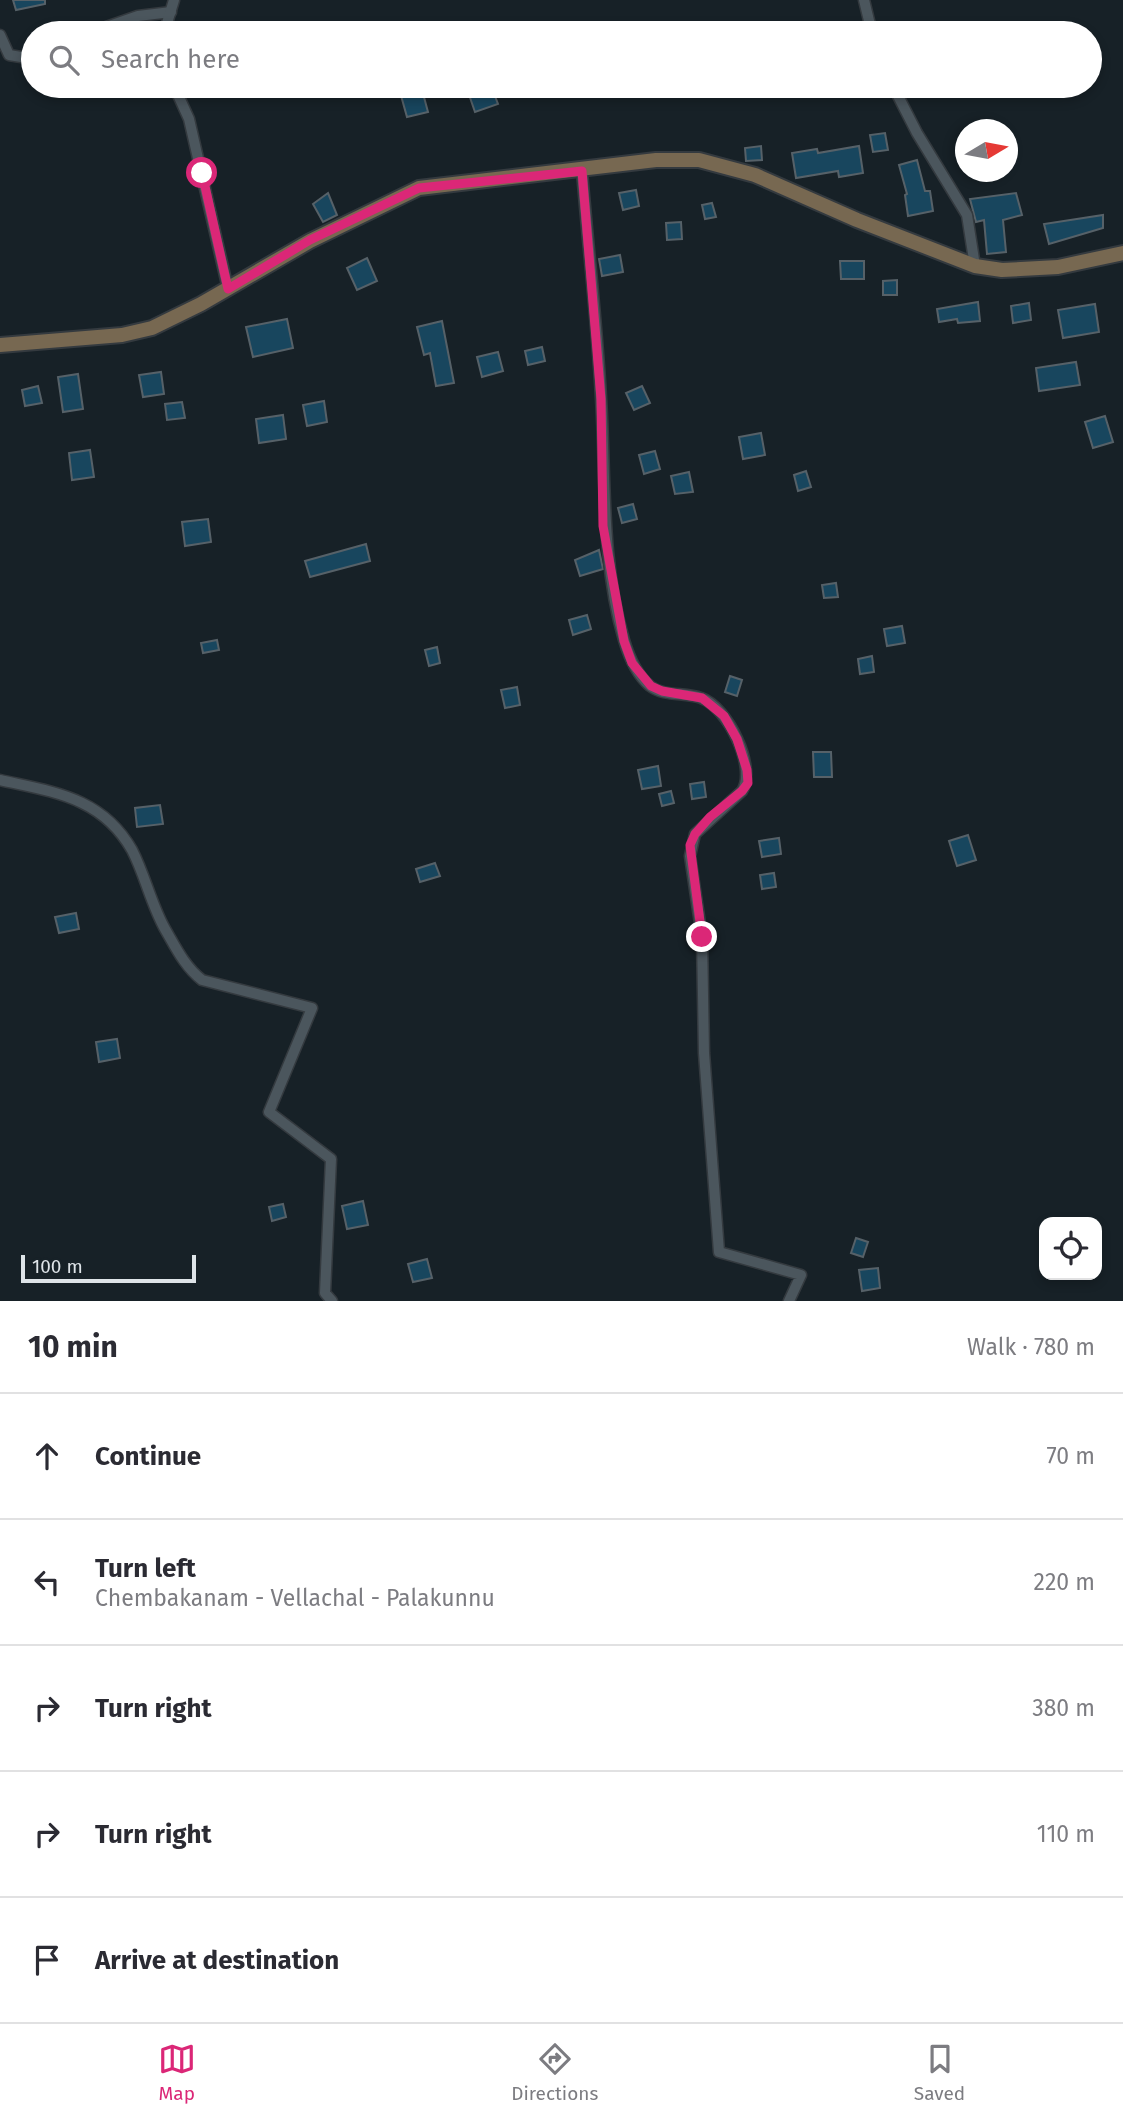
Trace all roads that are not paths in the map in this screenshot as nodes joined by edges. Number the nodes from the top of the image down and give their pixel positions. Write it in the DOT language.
graph roads {
  1 [pos="174,0"];
  2 [pos="864,0"];
  3 [pos="171,12"];
  4 [pos="124,21"];
  5 [pos="168,21"];
  6 [pos="869,21"];
  7 [pos="0,35"];
  8 [pos="21,57"];
  9 [pos="179,98"];
  10 [pos="899,98"];
  11 [pos="582,171"];
  12 [pos="1123,253"];
  13 [pos="975,266"];
  14 [pos="228,289"];
  15 [pos="0,345"];
  16 [pos="0,780"];
  17 [pos="331,1301"];
  18 [pos="789,1301"];
  1 -- 3 [label="street"];
  2 -- 6 [label="street"];
  3 -- 4 [label="street"];
  3 -- 5 [label="street"];
  7 -- 8 [label="street"];
  9 -- 14 [label="street"];
  10 -- 13 [label="street"];
  11 -- 13 [label="main road"];
  11 -- 14 [label="main road"];
  11 -- 18 [label="street"];
  12 -- 13 [label="main road"];
  14 -- 15 [label="main road"];
  16 -- 17 [label="street"];
}
